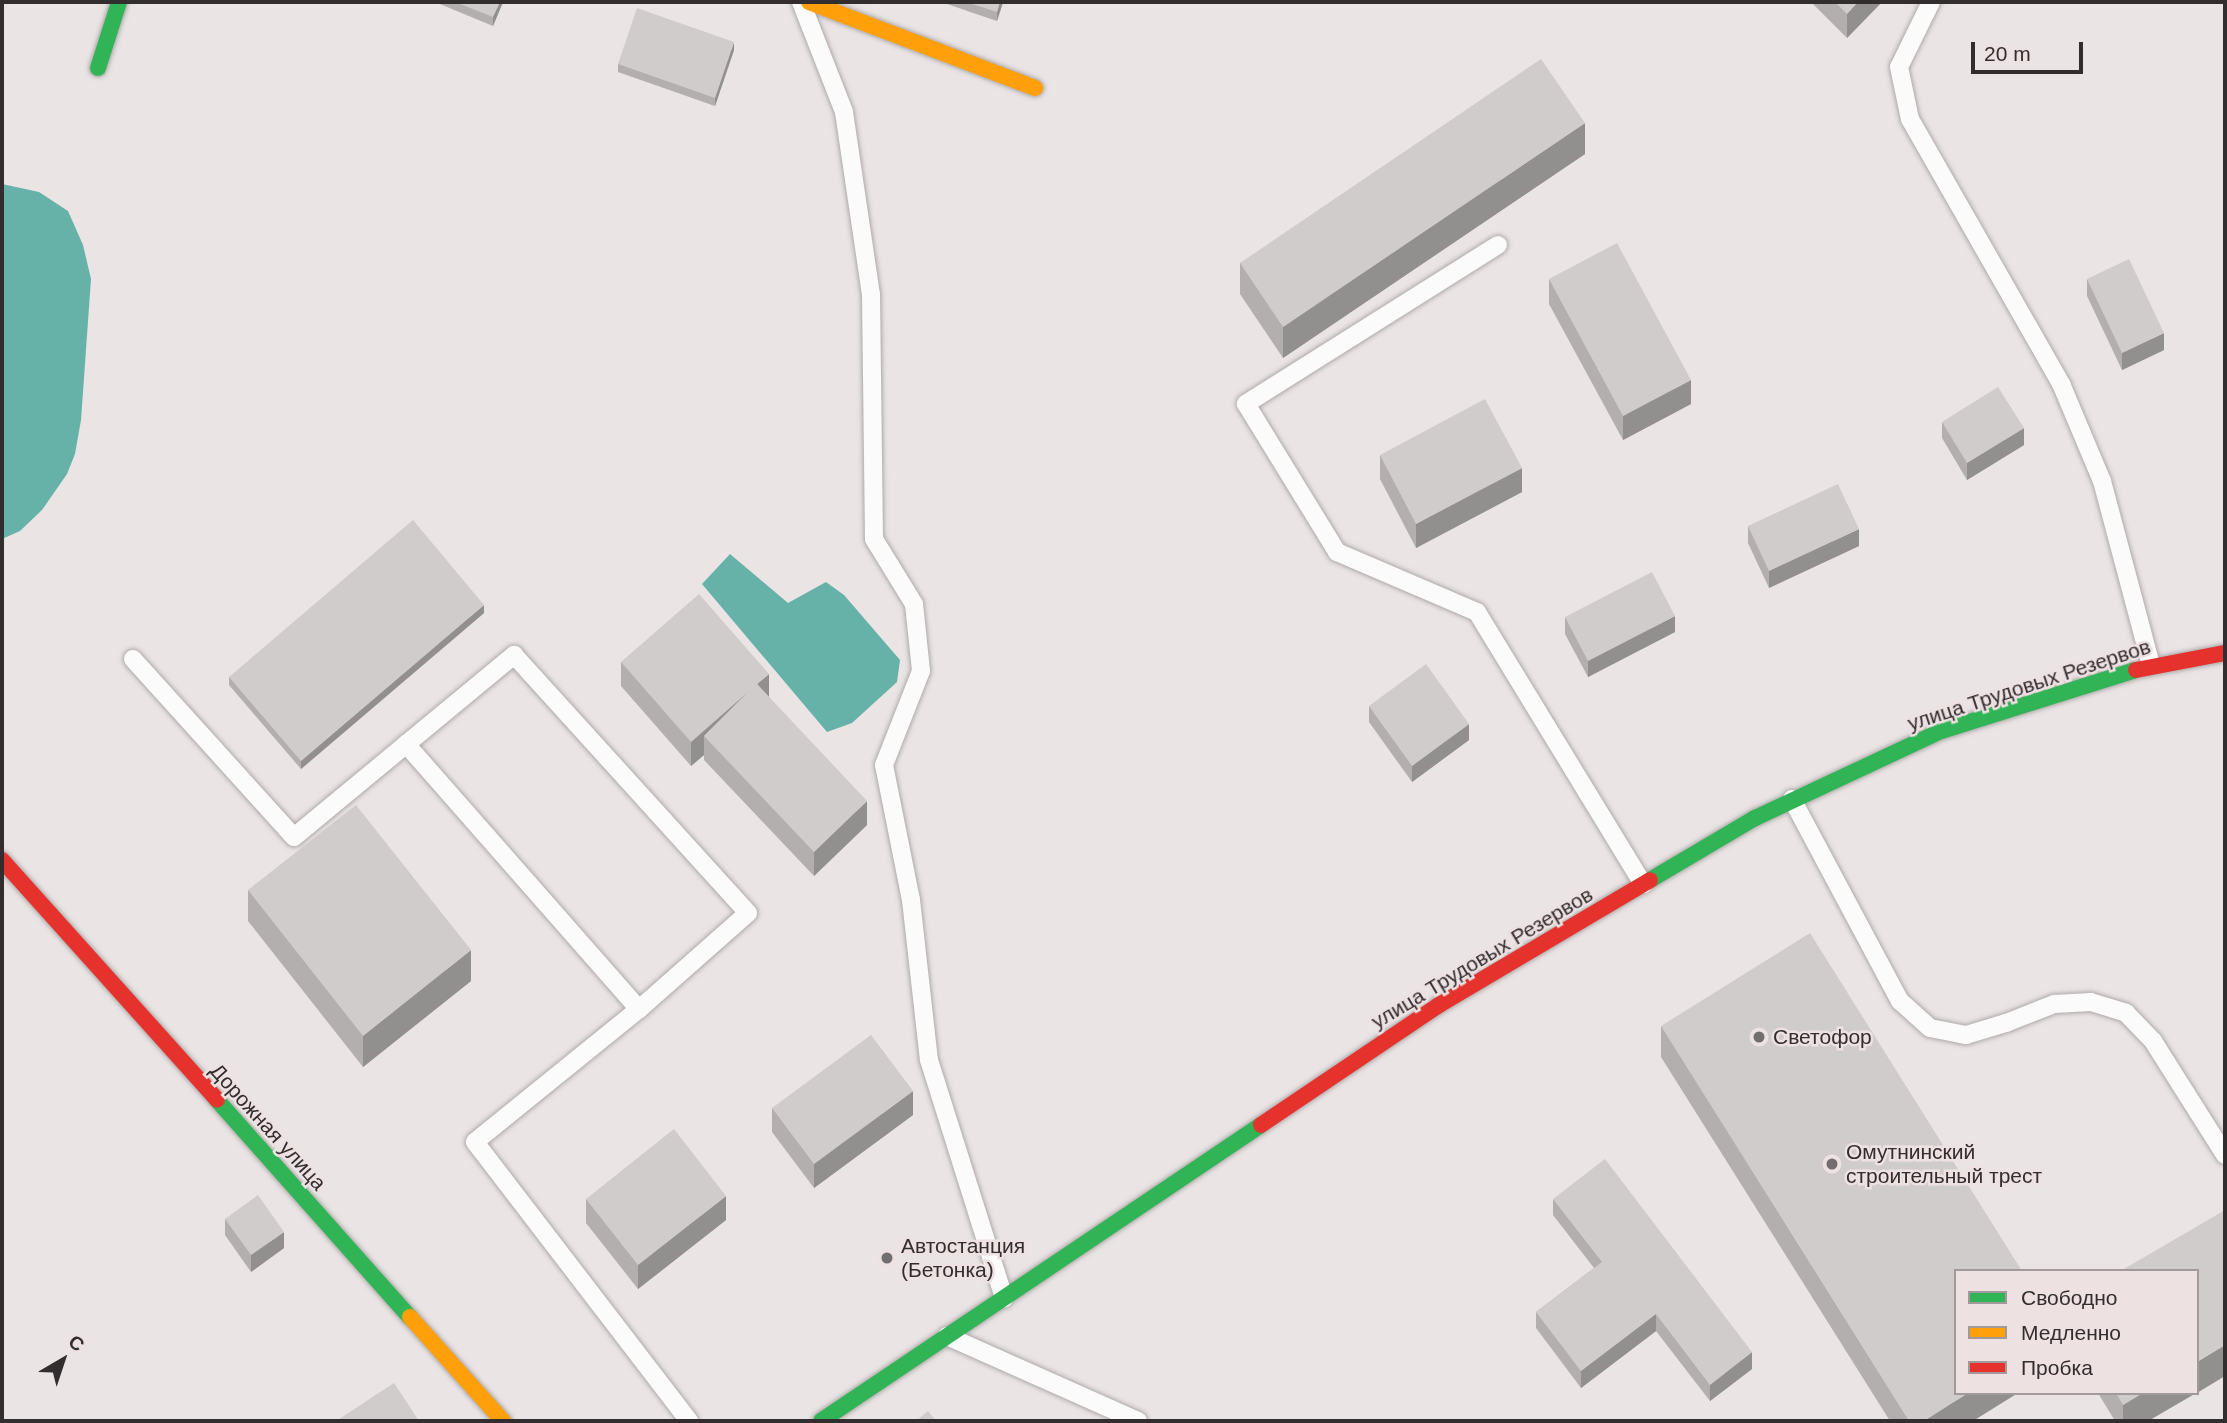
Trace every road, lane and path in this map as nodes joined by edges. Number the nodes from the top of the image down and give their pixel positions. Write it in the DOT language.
graph roads {
  1 [pos="119,2"];
  2 [pos="800,2"];
  3 [pos="809,2"];
  4 [pos="1931,2"];
  5 [pos="98,68"];
  6 [pos="1035,88"];
  7 [pos="1498,245"];
  8 [pos="2225,653"];
  9 [pos="133,659"];
  10 [pos="2151,665"];
  11 [pos="406,744"];
  12 [pos="1792,799"];
  13 [pos="2,860"];
  14 [pos="1643,884"];
  15 [pos="639,1009"];
  16 [pos="2225,1155"];
  17 [pos="1004,1298"];
  18 [pos="947,1336"];
  19 [pos="503,1421"];
  20 [pos="689,1421"];
  21 [pos="821,1421"];
  22 [pos="1138,1421"];
  1 -- 5 [label="main road"];
  2 -- 17 [label="lane"];
  3 -- 6 [label="main road"];
  4 -- 10 [label="lane"];
  7 -- 14 [label="lane"];
  8 -- 10 [label="main road, улица Трудовых Резервов"];
  9 -- 11 [label="lane"];
  10 -- 12 [label="main road, улица Трудовых Резервов"];
  11 -- 15 [label="lane"];
  11 -- 15 [label="lane"];
  12 -- 14 [label="main road, улица Трудовых Резервов"];
  12 -- 16 [label="lane"];
  13 -- 19 [label="main road, Дорожная улица"];
  14 -- 17 [label="main road, улица Трудовых Резервов"];
  15 -- 20 [label="lane"];
  17 -- 18 [label="main road, улица Трудовых Резервов"];
  18 -- 21 [label="main road, улица Трудовых Резервов"];
  18 -- 22 [label="lane"];
}
